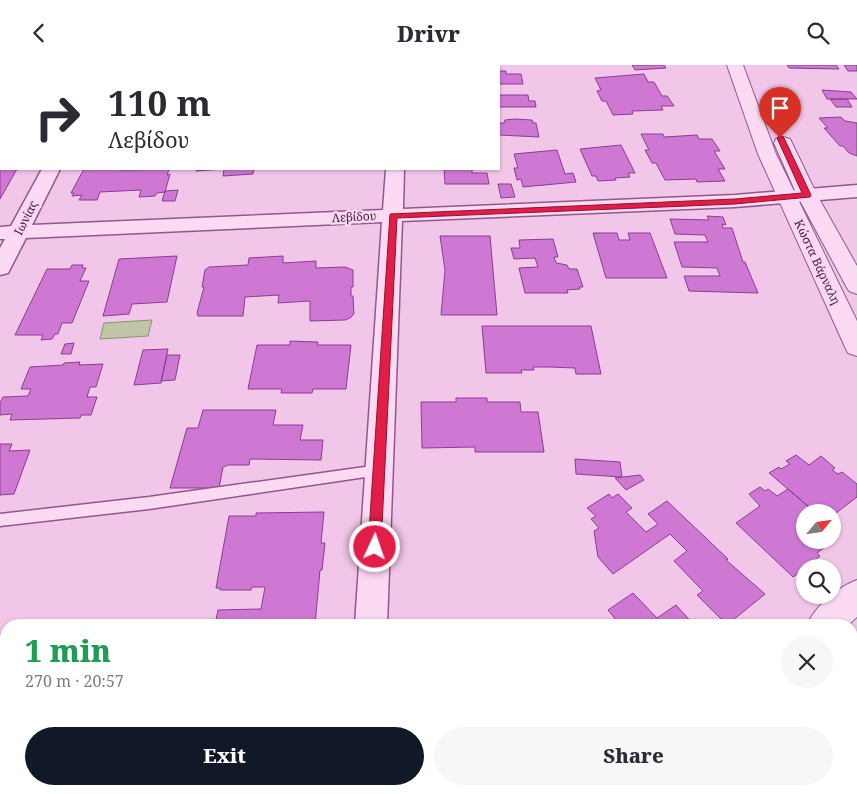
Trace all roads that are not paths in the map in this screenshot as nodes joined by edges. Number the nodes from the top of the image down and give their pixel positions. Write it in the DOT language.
graph roads {
  1 [pos="735,65"];
  2 [pos="752,65"];
  3 [pos="50,170"];
  4 [pos="395,170"];
  5 [pos="857,191"];
  6 [pos="807,195"];
  7 [pos="786,197"];
  8 [pos="393,215"];
  9 [pos="9,232"];
  10 [pos="0,268"];
  11 [pos="857,286"];
  12 [pos="857,347"];
  13 [pos="379,470"];
  14 [pos="0,520"];
  15 [pos="857,595"];
  16 [pos="370,619"];
  17 [pos="831,619"];
  1 -- 7 [label="street, Κώστα Βάρναλη"];
  2 -- 6 [label="street, Κώστα Βάρναλη"];
  3 -- 9 [label="street, Ιωνίας"];
  4 -- 8 [label="street"];
  5 -- 6 [label="street, Λεβίδου"];
  6 -- 7 [label="street, Λεβίδου"];
  6 -- 11 [label="street, Κώστα Βάρναλη"];
  7 -- 8 [label="street, Λεβίδου"];
  7 -- 12 [label="street, Κώστα Βάρναλη"];
  8 -- 9 [label="street, Λεβίδου"];
  8 -- 13 [label="street"];
  9 -- 10 [label="street, Ιωνίας"];
  13 -- 14 [label="lane"];
  13 -- 16 [label="street"];
  15 -- 17 [label="street"];
}
